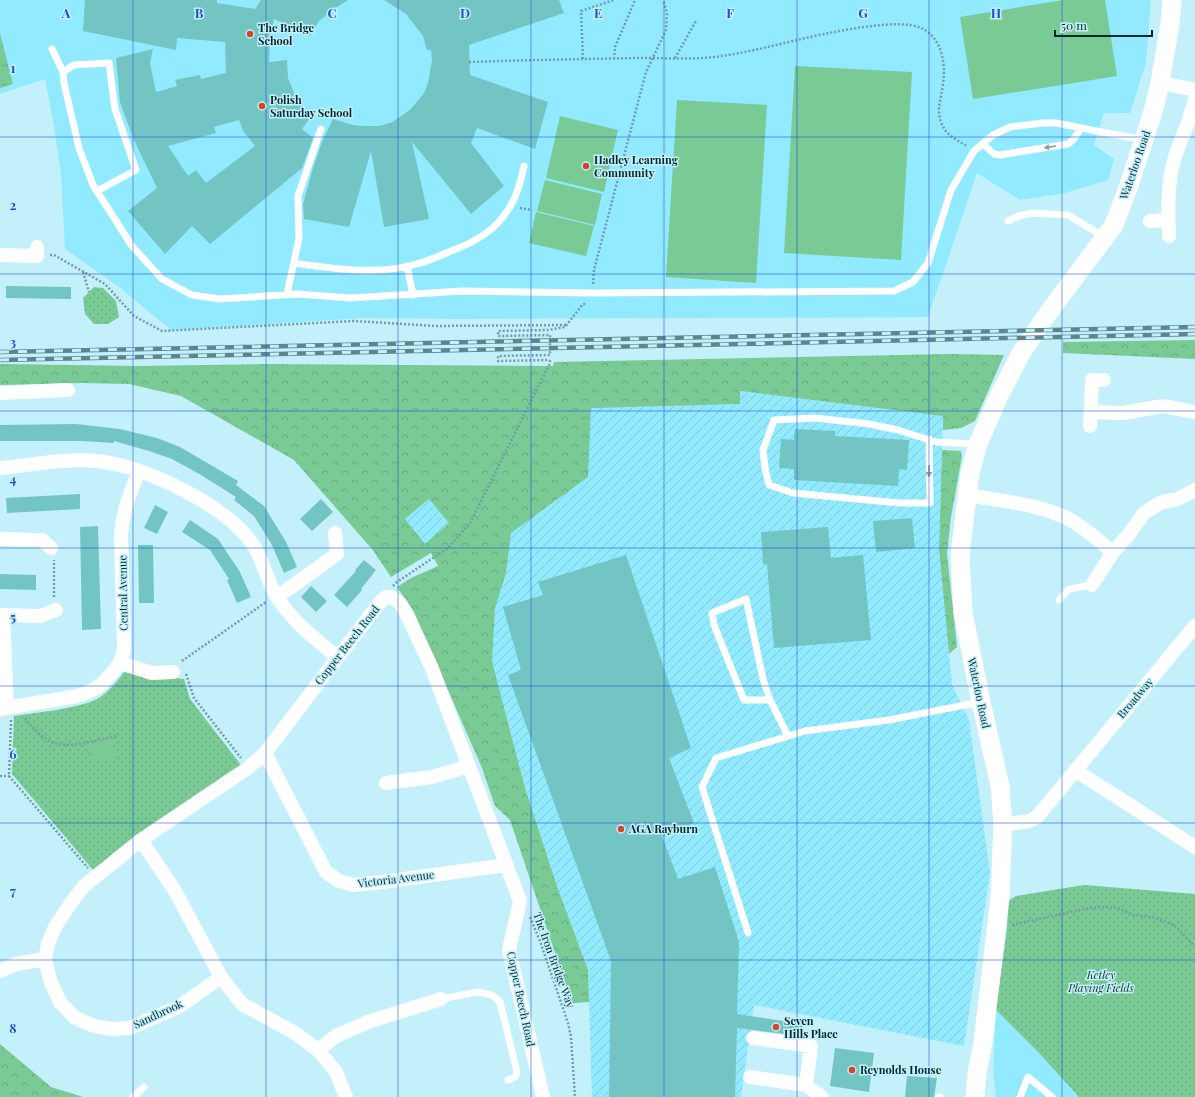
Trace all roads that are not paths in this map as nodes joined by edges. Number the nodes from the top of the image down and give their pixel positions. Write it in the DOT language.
graph roads {
  1 [pos="1172,0"];
  2 [pos="52,49"];
  3 [pos="63,72"];
  4 [pos="1160,83"];
  5 [pos="1195,90"];
  6 [pos="1195,98"];
  7 [pos="1080,128"];
  8 [pos="321,129"];
  9 [pos="1144,141"];
  10 [pos="983,144"];
  11 [pos="524,166"];
  12 [pos="97,191"];
  13 [pos="1168,220"];
  14 [pos="1008,221"];
  15 [pos="1150,221"];
  16 [pos="1169,236"];
  17 [pos="1105,237"];
  18 [pos="0,255"];
  19 [pos="39,255"];
  20 [pos="294,263"];
  21 [pos="407,266"];
  22 [pos="287,294"];
  23 [pos="413,294"];
  24 [pos="1104,380"];
  25 [pos="68,390"];
  26 [pos="0,393"];
  27 [pos="1091,412"];
  28 [pos="1195,412"];
  29 [pos="1090,426"];
  30 [pos="929,439"];
  31 [pos="978,444"];
  32 [pos="0,468"];
  33 [pos="139,472"];
  34 [pos="1195,490"];
  35 [pos="967,495"];
  36 [pos="335,533"];
  37 [pos="0,539"];
  38 [pos="51,548"];
  39 [pos="1113,552"];
  40 [pos="1092,585"];
  41 [pos="273,598"];
  42 [pos="1059,600"];
  43 [pos="56,610"];
  44 [pos="2,615"];
  45 [pos="1195,626"];
  46 [pos="337,657"];
  47 [pos="120,663"];
  48 [pos="173,672"];
  49 [pos="770,700"];
  50 [pos="981,702"];
  51 [pos="6,708"];
  52 [pos="788,736"];
  53 [pos="264,753"];
  54 [pos="469,766"];
  55 [pos="1075,770"];
  56 [pos="386,783"];
  57 [pos="1003,825"];
  58 [pos="141,840"];
  59 [pos="1195,847"];
  60 [pos="507,865"];
  61 [pos="748,933"];
  62 [pos="45,959"];
  63 [pos="0,971"];
  64 [pos="221,977"];
  65 [pos="441,999"];
  66 [pos="753,1038"];
  67 [pos="983,1042"];
  68 [pos="318,1050"];
  69 [pos="750,1077"];
  70 [pos="508,1080"];
  71 [pos="806,1085"];
  72 [pos="144,1087"];
  73 [pos="133,1097"];
  74 [pos="346,1097"];
  75 [pos="543,1097"];
  76 [pos="822,1097"];
  77 [pos="975,1097"];
  78 [pos="988,1097"];
  79 [pos="1020,1097"];
  80 [pos="1052,1097"];
  1 -- 4 [label="street, Waterloo Road"];
  2 -- 3 [label="lane"];
  3 -- 12 [label="lane"];
  3 -- 12 [label="lane"];
  4 -- 5 [label="street"];
  4 -- 9 [label="street, Waterloo Road"];
  6 -- 13 [label="street"];
  7 -- 9 [label="lane"];
  7 -- 10 [label="lane"];
  7 -- 10 [label="lane, one-way"];
  8 -- 20 [label="lane"];
  9 -- 17 [label="street, Waterloo Road"];
  10 -- 23 [label="lane"];
  11 -- 21 [label="lane"];
  12 -- 22 [label="lane"];
  13 -- 15 [label="street"];
  13 -- 16 [label="street"];
  14 -- 17 [label="lane"];
  17 -- 31 [label="street, Waterloo Road"];
  18 -- 19 [label="street"];
  20 -- 21 [label="lane"];
  20 -- 22 [label="lane"];
  21 -- 23 [label="lane"];
  22 -- 23 [label="lane"];
  24 -- 27 [label="street"];
  25 -- 26 [label="street"];
  27 -- 28 [label="street"];
  27 -- 29 [label="street"];
  30 -- 30 [label="lane, one-way"];
  30 -- 31 [label="lane"];
  31 -- 35 [label="street, Waterloo Road"];
  32 -- 33 [label="street"];
  33 -- 41 [label="street"];
  33 -- 47 [label="street, Central Avenue"];
  34 -- 39 [label="street"];
  35 -- 39 [label="street"];
  35 -- 50 [label="street, Waterloo Road"];
  36 -- 41 [label="street"];
  37 -- 38 [label="street"];
  39 -- 40 [label="street"];
  40 -- 42 [label="lane"];
  41 -- 46 [label="street"];
  43 -- 44 [label="street"];
  44 -- 51 [label="street"];
  45 -- 55 [label="street, Broadway"];
  46 -- 53 [label="street, Copper Beech Road"];
  46 -- 54 [label="street, Copper Beech Road"];
  47 -- 48 [label="street"];
  47 -- 51 [label="street"];
  49 -- 49 [label="lane"];
  49 -- 52 [label="lane"];
  50 -- 52 [label="lane"];
  50 -- 57 [label="street, Waterloo Road"];
  52 -- 61 [label="lane"];
  53 -- 58 [label="street, Sandbrook"];
  53 -- 60 [label="street, Victoria Avenue"];
  54 -- 56 [label="street"];
  54 -- 60 [label="street, Copper Beech Road"];
  55 -- 57 [label="street, Broadway"];
  55 -- 59 [label="street"];
  57 -- 67 [label="street, Waterloo Road"];
  58 -- 62 [label="street, Sandbrook"];
  58 -- 64 [label="street"];
  60 -- 75 [label="street, Copper Beech Road"];
  62 -- 63 [label="street"];
  62 -- 64 [label="street, Sandbrook"];
  64 -- 68 [label="street"];
  65 -- 68 [label="street"];
  65 -- 70 [label="lane"];
  66 -- 71 [label="street"];
  67 -- 77 [label="street, Waterloo Road"];
  67 -- 78 [label="street, Waterloo Road"];
  68 -- 74 [label="street"];
  69 -- 71 [label="street"];
  71 -- 76 [label="street"];
  72 -- 73 [label="lane"];
  79 -- 80 [label="lane"];
}
